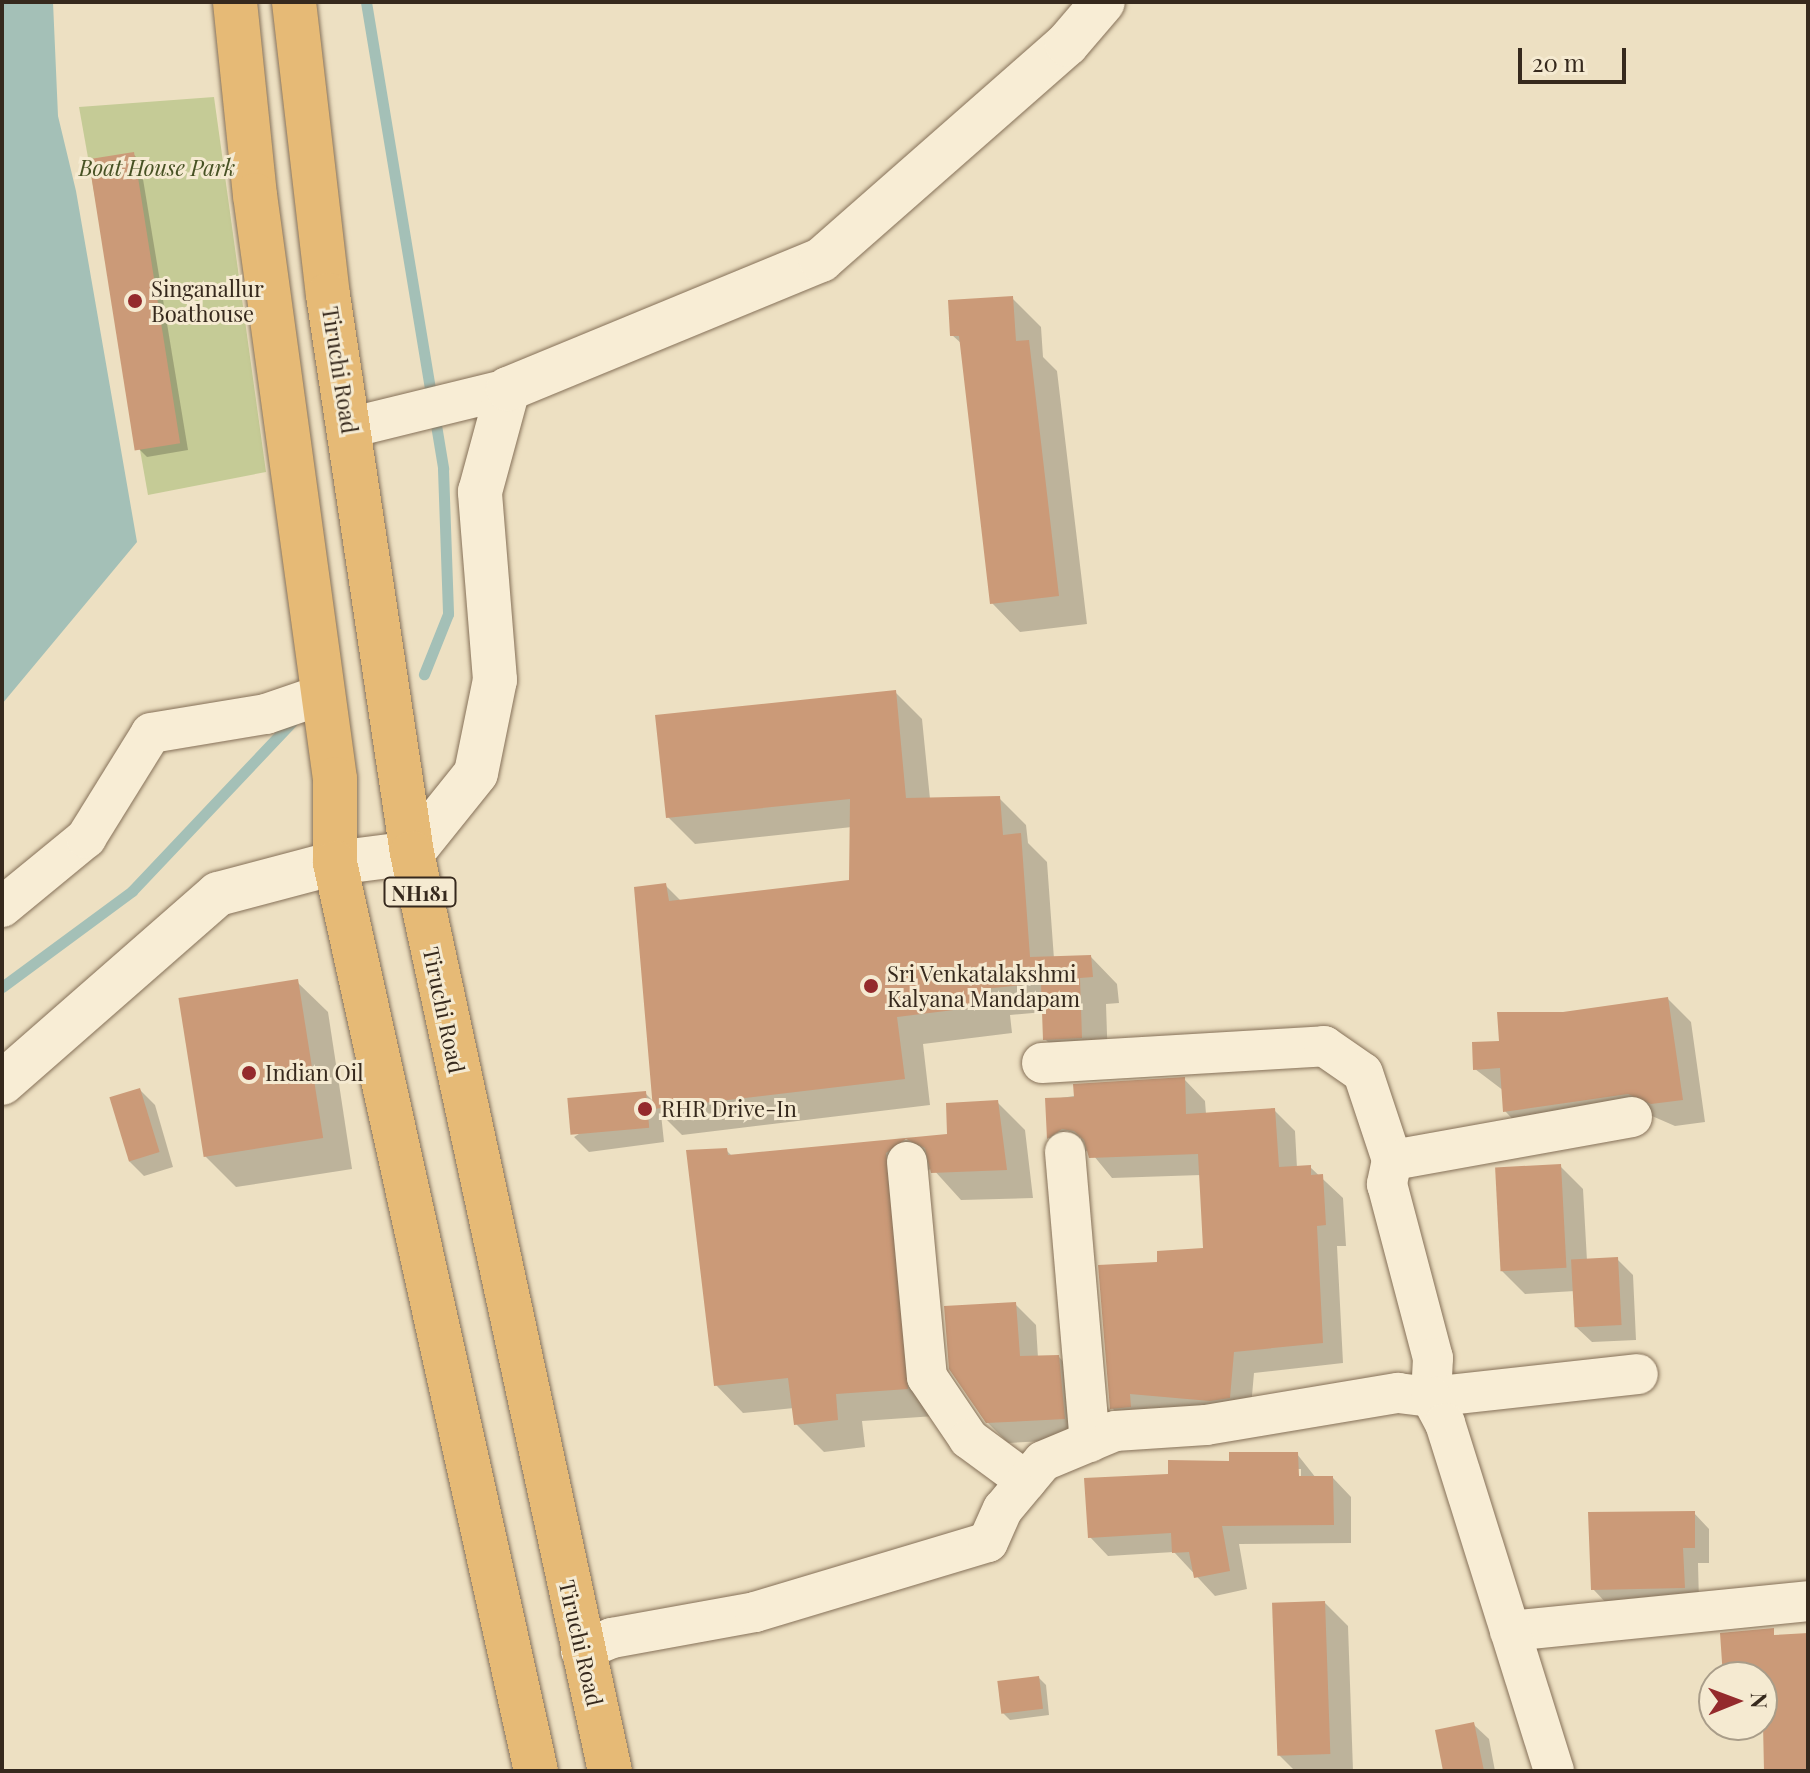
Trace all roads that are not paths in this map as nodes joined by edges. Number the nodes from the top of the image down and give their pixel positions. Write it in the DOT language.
graph roads {
  1 [pos="235,2"];
  2 [pos="294,2"];
  3 [pos="1103,2"];
  4 [pos="508,389"];
  5 [pos="349,428"];
  6 [pos="324,694"];
  7 [pos="412,853"];
  8 [pos="335,863"];
  9 [pos="2,907"];
  10 [pos="1042,1063"];
  11 [pos="2,1083"];
  12 [pos="1632,1117"];
  13 [pos="1065,1152"];
  14 [pos="1392,1160"];
  15 [pos="907,1162"];
  16 [pos="1638,1374"];
  17 [pos="1431,1397"];
  18 [pos="1090,1442"];
  19 [pos="1026,1481"];
  20 [pos="1808,1601"];
  21 [pos="1510,1631"];
  22 [pos="581,1651"];
  23 [pos="536,1771"];
  24 [pos="610,1771"];
  25 [pos="1554,1771"];
  1 -- 6 [label="highway"];
  2 -- 5 [label="highway, Tiruchi Road / NH181"];
  3 -- 4 [label="street"];
  4 -- 5 [label="street"];
  4 -- 7 [label="street"];
  5 -- 7 [label="highway, Tiruchi Road / NH181"];
  6 -- 8 [label="highway"];
  6 -- 9 [label="street"];
  7 -- 8 [label="street"];
  7 -- 22 [label="highway, Tiruchi Road / NH181"];
  8 -- 11 [label="street"];
  8 -- 23 [label="highway"];
  10 -- 14 [label="street"];
  12 -- 14 [label="street"];
  13 -- 18 [label="street"];
  14 -- 17 [label="street"];
  15 -- 19 [label="street"];
  16 -- 17 [label="street"];
  17 -- 18 [label="street"];
  17 -- 21 [label="street"];
  18 -- 19 [label="street"];
  19 -- 22 [label="street"];
  20 -- 21 [label="street"];
  21 -- 25 [label="street"];
  22 -- 24 [label="highway, Tiruchi Road / NH181"];
}
